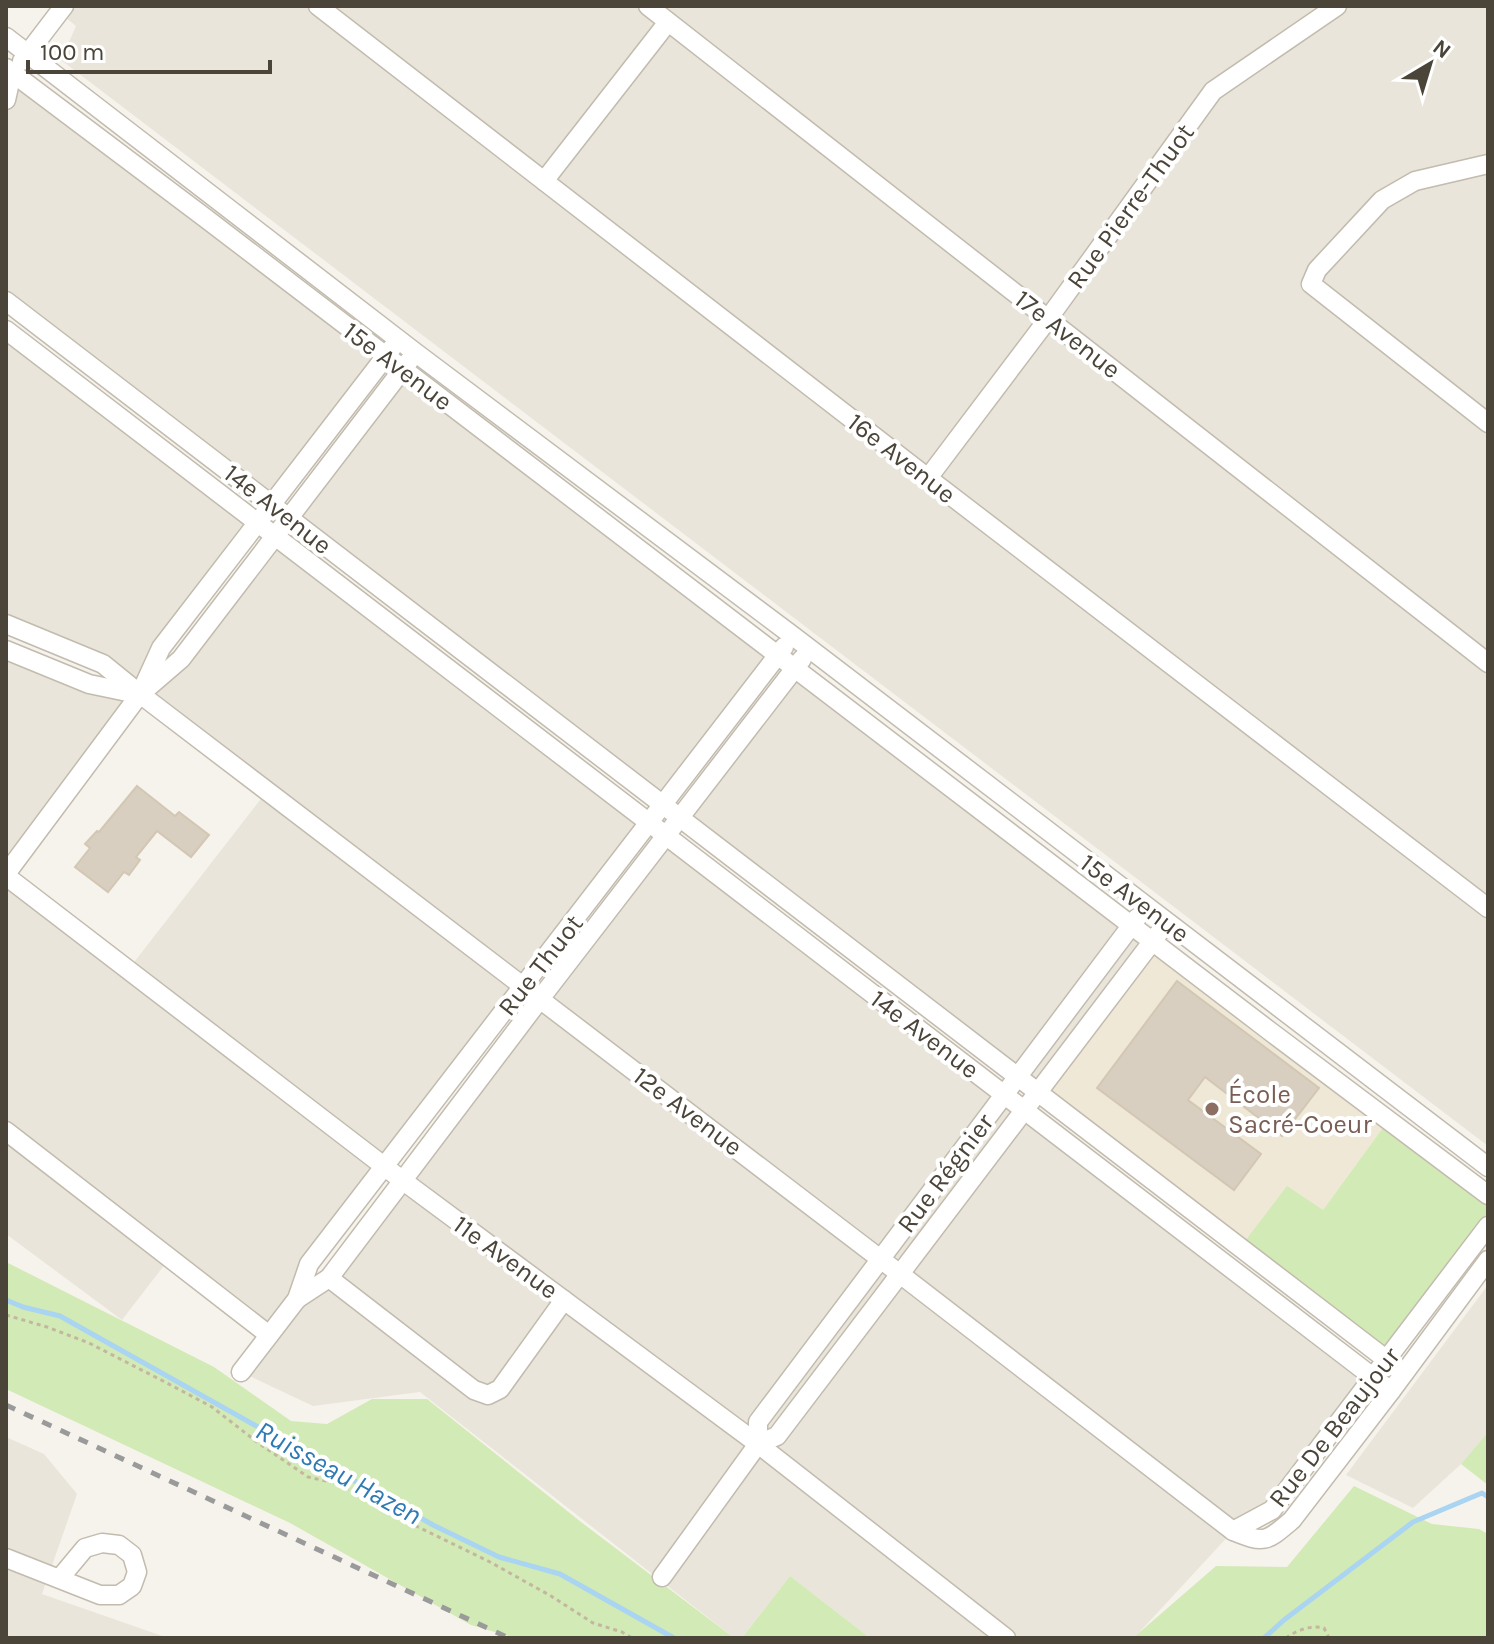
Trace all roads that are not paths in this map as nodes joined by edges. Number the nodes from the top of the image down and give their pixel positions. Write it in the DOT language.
graph roads {
  1 [pos="64,6"];
  2 [pos="318,6"];
  3 [pos="648,6"];
  4 [pos="1337,6"];
  5 [pos="668,22"];
  6 [pos="6,37"];
  7 [pos="28,54"];
  8 [pos="8,72"];
  9 [pos="6,100"];
  10 [pos="1488,164"];
  11 [pos="544,181"];
  12 [pos="218,200"];
  13 [pos="204,217"];
  14 [pos="6,301"];
  15 [pos="1048,319"];
  16 [pos="6,330"];
  17 [pos="399,339"];
  18 [pos="416,353"];
  19 [pos="386,356"];
  20 [pos="84,361"];
  21 [pos="403,369"];
  22 [pos="71,380"];
  23 [pos="1488,423"];
  24 [pos="928,478"];
  25 [pos="606,496"];
  26 [pos="272,504"];
  27 [pos="592,514"];
  28 [pos="289,518"];
  29 [pos="258,523"];
  30 [pos="276,536"];
  31 [pos="6,624"];
  32 [pos="793,636"];
  33 [pos="810,649"];
  34 [pos="6,650"];
  35 [pos="778,655"];
  36 [pos="472,658"];
  37 [pos="1488,663"];
  38 [pos="795,669"];
  39 [pos="458,676"];
  40 [pos="140,694"];
  41 [pos="983,782"];
  42 [pos="968,801"];
  43 [pos="663,805"];
  44 [pos="680,818"];
  45 [pos="649,823"];
  46 [pos="666,836"];
  47 [pos="6,875"];
  48 [pos="1146,905"];
  49 [pos="1488,908"];
  50 [pos="1167,922"];
  51 [pos="1131,925"];
  52 [pos="1153,941"];
  53 [pos="524,986"];
  54 [pos="540,999"];
  55 [pos="1286,1014"];
  56 [pos="1271,1032"];
  57 [pos="1017,1077"];
  58 [pos="1374,1079"];
  59 [pos="1038,1092"];
  60 [pos="1004,1094"];
  61 [pos="1360,1099"];
  62 [pos="1025,1110"];
  63 [pos="6,1131"];
  64 [pos="384,1167"];
  65 [pos="1488,1167"];
  66 [pos="402,1180"];
  67 [pos="1488,1195"];
  68 [pos="1488,1226"];
  69 [pos="881,1259"];
  70 [pos="1488,1260"];
  71 [pos="900,1274"];
  72 [pos="329,1278"];
  73 [pos="297,1299"];
  74 [pos="564,1300"];
  75 [pos="269,1335"];
  76 [pos="1387,1360"];
  77 [pos="241,1372"];
  78 [pos="1404,1373"];
  79 [pos="1374,1377"];
  80 [pos="1391,1391"];
  81 [pos="758,1444"];
  82 [pos="1233,1531"];
  83 [pos="6,1558"];
  84 [pos="662,1577"];
  85 [pos="60,1578"];
  86 [pos="1006,1638"];
  1 -- 7 [label="street"];
  2 -- 11 [label="street, 16e Avenue"];
  3 -- 5 [label="street, 17e Avenue"];
  4 -- 15 [label="street, Rue Pierre-Thuot"];
  5 -- 11 [label="street"];
  5 -- 15 [label="street, 17e Avenue"];
  6 -- 7 [label="street, 15e Avenue"];
  7 -- 8 [label="street"];
  7 -- 12 [label="street, 15e Avenue"];
  8 -- 9 [label="street"];
  8 -- 13 [label="street, 15e Avenue"];
  10 -- 23 [label="street"];
  11 -- 24 [label="street, 16e Avenue"];
  12 -- 13 [label="street"];
  12 -- 17 [label="street, 15e Avenue"];
  13 -- 19 [label="street, 15e Avenue"];
  14 -- 20 [label="street, 14e Avenue"];
  15 -- 24 [label="street, Rue Pierre-Thuot"];
  15 -- 37 [label="street, 17e Avenue"];
  16 -- 22 [label="street, 14e Avenue"];
  17 -- 18 [label="street, 15e Avenue"];
  17 -- 19 [label="street"];
  18 -- 21 [label="street"];
  18 -- 25 [label="street, 15e Avenue"];
  19 -- 21 [label="street, 15e Avenue"];
  19 -- 26 [label="street"];
  20 -- 22 [label="street"];
  20 -- 26 [label="street, 14e Avenue"];
  21 -- 27 [label="street, 15e Avenue"];
  21 -- 28 [label="street"];
  22 -- 29 [label="street, 14e Avenue"];
  24 -- 49 [label="street, 16e Avenue"];
  25 -- 27 [label="street"];
  25 -- 32 [label="street, 15e Avenue"];
  26 -- 28 [label="street, 14e Avenue"];
  26 -- 29 [label="street"];
  27 -- 35 [label="street, 15e Avenue"];
  28 -- 30 [label="street"];
  28 -- 36 [label="street, 14e Avenue"];
  29 -- 30 [label="street, 14e Avenue"];
  29 -- 40 [label="street"];
  30 -- 39 [label="street, 14e Avenue"];
  30 -- 40 [label="street"];
  31 -- 40 [label="street, 12e Avenue"];
  32 -- 33 [label="street, 15e Avenue"];
  32 -- 35 [label="street, Rue Thuot"];
  33 -- 38 [label="street, Rue Thuot"];
  33 -- 41 [label="street, 15e Avenue"];
  34 -- 40 [label="street, 12e Avenue"];
  35 -- 38 [label="street, 15e Avenue"];
  35 -- 43 [label="street, Rue Thuot"];
  36 -- 39 [label="street"];
  36 -- 43 [label="street, 14e Avenue"];
  38 -- 42 [label="street, 15e Avenue"];
  38 -- 44 [label="street, Rue Thuot"];
  39 -- 45 [label="street, 14e Avenue"];
  40 -- 47 [label="street"];
  40 -- 53 [label="street, 12e Avenue"];
  41 -- 42 [label="street"];
  41 -- 48 [label="street, 15e Avenue"];
  42 -- 51 [label="street, 15e Avenue"];
  43 -- 44 [label="street, 14e Avenue"];
  43 -- 45 [label="street, Rue Thuot"];
  44 -- 46 [label="street, Rue Thuot"];
  44 -- 57 [label="street, 14e Avenue"];
  45 -- 46 [label="street, 14e Avenue"];
  45 -- 53 [label="street, Rue Thuot"];
  46 -- 54 [label="street, Rue Thuot"];
  46 -- 60 [label="street, 14e Avenue"];
  47 -- 64 [label="street, 11e Avenue"];
  48 -- 50 [label="street, 15e Avenue"];
  48 -- 51 [label="street, Rue Régnier"];
  50 -- 52 [label="street, Rue Régnier"];
  50 -- 55 [label="street, 15e Avenue"];
  51 -- 52 [label="street, 15e Avenue"];
  51 -- 57 [label="street, Rue Régnier"];
  52 -- 56 [label="street, 15e Avenue"];
  52 -- 59 [label="street, Rue Régnier"];
  53 -- 54 [label="street, 12e Avenue"];
  53 -- 64 [label="street, Rue Thuot"];
  54 -- 66 [label="street, Rue Thuot"];
  54 -- 69 [label="street, 12e Avenue"];
  55 -- 56 [label="street"];
  55 -- 58 [label="street, 15e Avenue"];
  56 -- 61 [label="street, 15e Avenue"];
  57 -- 59 [label="street, 14e Avenue"];
  57 -- 60 [label="street, Rue Régnier"];
  58 -- 61 [label="street"];
  58 -- 65 [label="street, 15e Avenue"];
  59 -- 62 [label="street, Rue Régnier"];
  59 -- 76 [label="street, 14e Avenue"];
  60 -- 62 [label="street, 14e Avenue"];
  60 -- 69 [label="street, Rue Régnier"];
  61 -- 67 [label="street, 15e Avenue"];
  62 -- 71 [label="street, Rue Régnier"];
  62 -- 79 [label="street, 14e Avenue"];
  63 -- 75 [label="street"];
  64 -- 66 [label="street, 11e Avenue"];
  64 -- 73 [label="street, Rue Thuot"];
  66 -- 72 [label="street, Rue Thuot"];
  66 -- 74 [label="street, 11e Avenue"];
  68 -- 76 [label="street, Rue De Beaujour"];
  69 -- 71 [label="street, 12e Avenue"];
  69 -- 81 [label="street, Rue Régnier"];
  70 -- 78 [label="street, Rue De Beaujour"];
  71 -- 81 [label="street, Rue Régnier"];
  71 -- 82 [label="street, 12e Avenue"];
  72 -- 73 [label="street, Rue Thuot"];
  72 -- 74 [label="street"];
  73 -- 75 [label="street, Rue Thuot"];
  74 -- 81 [label="street, 11e Avenue"];
  75 -- 77 [label="street, Rue Thuot"];
  76 -- 78 [label="street, 14e Avenue"];
  76 -- 79 [label="street, Rue De Beaujour"];
  78 -- 80 [label="street, Rue De Beaujour"];
  79 -- 80 [label="street, 14e Avenue"];
  79 -- 82 [label="street, Rue De Beaujour"];
  80 -- 82 [label="street, Rue De Beaujour"];
  81 -- 84 [label="street, Rue Régnier"];
  81 -- 86 [label="street, 11e Avenue"];
  83 -- 85 [label="street"];
}
